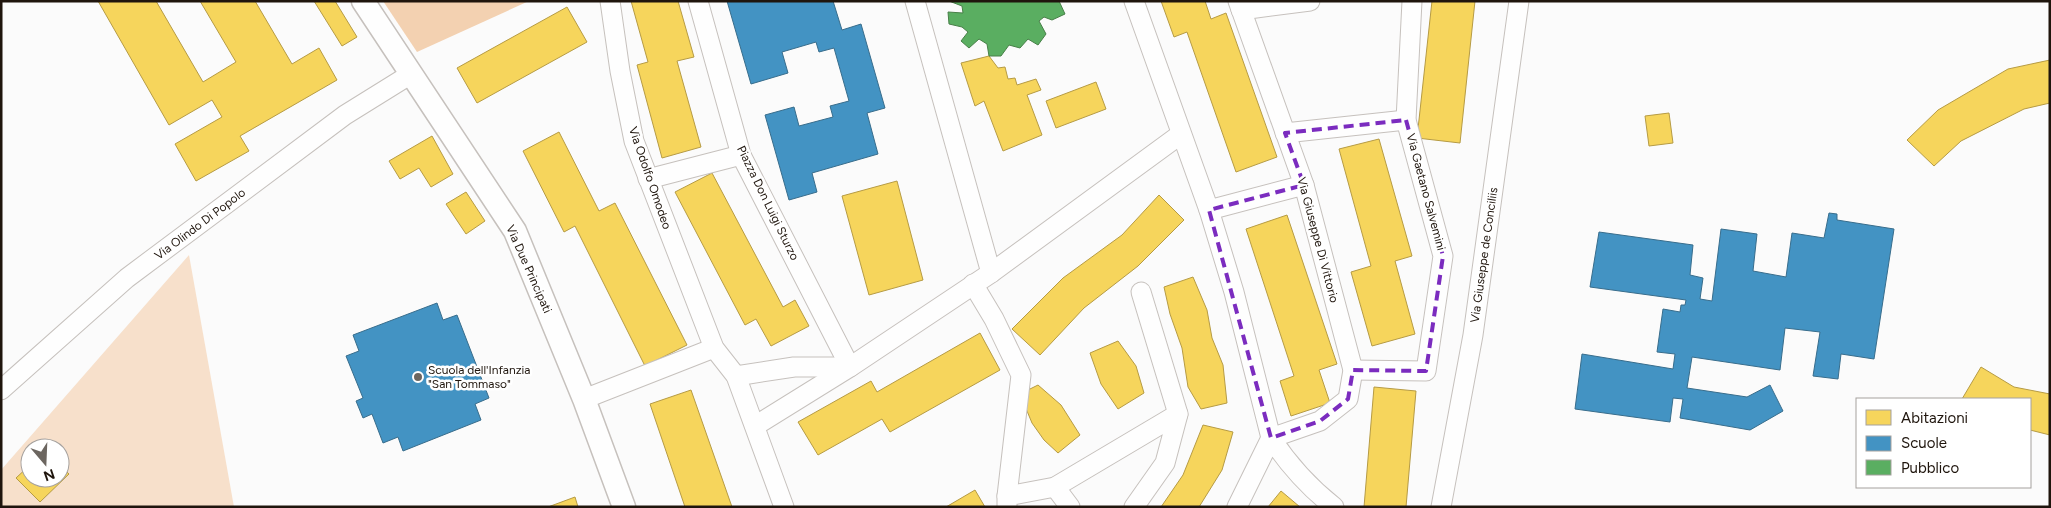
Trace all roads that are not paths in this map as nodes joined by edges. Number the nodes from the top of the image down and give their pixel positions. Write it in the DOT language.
graph roads {
  1 [pos="363,1"];
  2 [pos="610,1"];
  3 [pos="698,1"];
  4 [pos="914,1"];
  5 [pos="1134,1"];
  6 [pos="1310,1"];
  7 [pos="1412,1"];
  8 [pos="1519,1"];
  9 [pos="1239,6"];
  10 [pos="411,74"];
  11 [pos="1406,120"];
  12 [pos="1285,133"];
  13 [pos="1181,134"];
  14 [pos="742,155"];
  15 [pos="648,179"];
  16 [pos="1304,185"];
  17 [pos="1209,210"];
  18 [pos="991,273"];
  19 [pos="973,284"];
  20 [pos="1141,292"];
  21 [pos="714,348"];
  22 [pos="850,367"];
  23 [pos="1353,370"];
  24 [pos="736,376"];
  25 [pos="1,390"];
  26 [pos="584,399"];
  27 [pos="1178,414"];
  28 [pos="755,426"];
  29 [pos="1271,438"];
  30 [pos="1055,487"];
  31 [pos="1007,501"];
  32 [pos="624,507"];
  33 [pos="784,507"];
  34 [pos="1070,507"];
  35 [pos="1134,507"];
  36 [pos="1237,507"];
  37 [pos="1334,507"];
  38 [pos="1442,507"];
  1 -- 10 [label="street, Via Due Principati"];
  2 -- 15 [label="street, Via Odolfo Omodeo"];
  3 -- 14 [label="street, Piazza Don Luigi Sturzo"];
  4 -- 18 [label="street"];
  5 -- 13 [label="street"];
  6 -- 9 [label="street"];
  7 -- 11 [label="street, Via Gaetano Salvemini"];
  8 -- 38 [label="street, Via Giuseppe de Conciliis"];
  9 -- 12 [label="street, Via Giuseppe Di Vittorio"];
  10 -- 25 [label="street, Via Olindo Di Popolo"];
  10 -- 26 [label="street, Via Due Principati"];
  11 -- 12 [label="street, Via Gaetano Salvemini"];
  11 -- 23 [label="street, Via Gaetano Salvemini"];
  12 -- 16 [label="street, Via Giuseppe Di Vittorio"];
  13 -- 17 [label="street"];
  13 -- 18 [label="street"];
  14 -- 15 [label="street"];
  14 -- 22 [label="street, Piazza Don Luigi Sturzo"];
  15 -- 21 [label="street, Via Odolfo Omodeo"];
  16 -- 17 [label="street"];
  16 -- 23 [label="street, Via Giuseppe Di Vittorio"];
  17 -- 29 [label="street"];
  18 -- 19 [label="street"];
  19 -- 22 [label="street"];
  19 -- 31 [label="street"];
  20 -- 27 [label="street"];
  21 -- 24 [label="street, Via Odolfo Omodeo"];
  21 -- 26 [label="street"];
  22 -- 24 [label="street"];
  22 -- 28 [label="street"];
  23 -- 29 [label="street, Via Giuseppe Di Vittorio"];
  24 -- 28 [label="street, Via Odolfo Omodeo"];
  26 -- 32 [label="street, Via Due Principati"];
  27 -- 30 [label="street"];
  27 -- 35 [label="street"];
  28 -- 33 [label="street, Via Odolfo Omodeo"];
  29 -- 36 [label="street"];
  29 -- 37 [label="street"];
  30 -- 31 [label="street"];
  30 -- 34 [label="street"];
}
